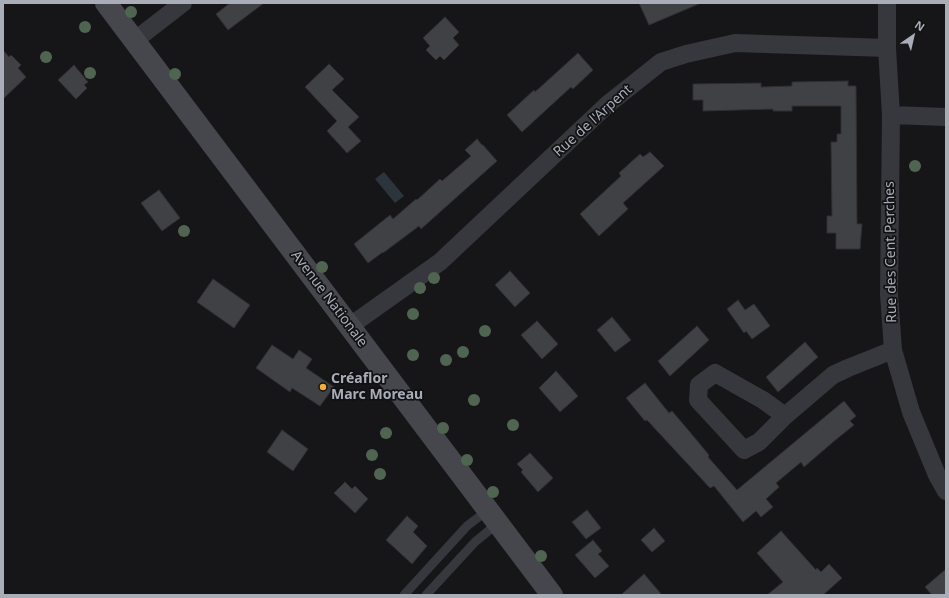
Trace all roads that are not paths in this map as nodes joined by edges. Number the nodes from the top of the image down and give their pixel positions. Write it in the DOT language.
graph roads {
  1 [pos="106,3"];
  2 [pos="183,3"];
  3 [pos="887,3"];
  4 [pos="134,41"];
  5 [pos="887,48"];
  6 [pos="891,115"];
  7 [pos="946,117"];
  8 [pos="350,326"];
  9 [pos="893,350"];
  10 [pos="785,416"];
  11 [pos="946,491"];
  12 [pos="493,517"];
  13 [pos="550,594"];
  14 [pos="404,595"];
  15 [pos="426,595"];
  1 -- 4 [label="main road, Avenue Nationale"];
  2 -- 4 [label="street"];
  3 -- 5 [label="street, Rue des Cent Perches"];
  4 -- 8 [label="main road, Avenue Nationale"];
  5 -- 6 [label="street, Rue des Cent Perches"];
  5 -- 8 [label="street, Rue de l'Arpent"];
  6 -- 7 [label="street"];
  6 -- 9 [label="street, Rue des Cent Perches"];
  8 -- 12 [label="main road, Avenue Nationale"];
  9 -- 10 [label="street"];
  9 -- 11 [label="street, Rue des Cent Perches"];
  10 -- 10 [label="street"];
  12 -- 13 [label="main road, Avenue Nationale"];
  12 -- 14 [label="lane"];
  12 -- 15 [label="lane"];
}
